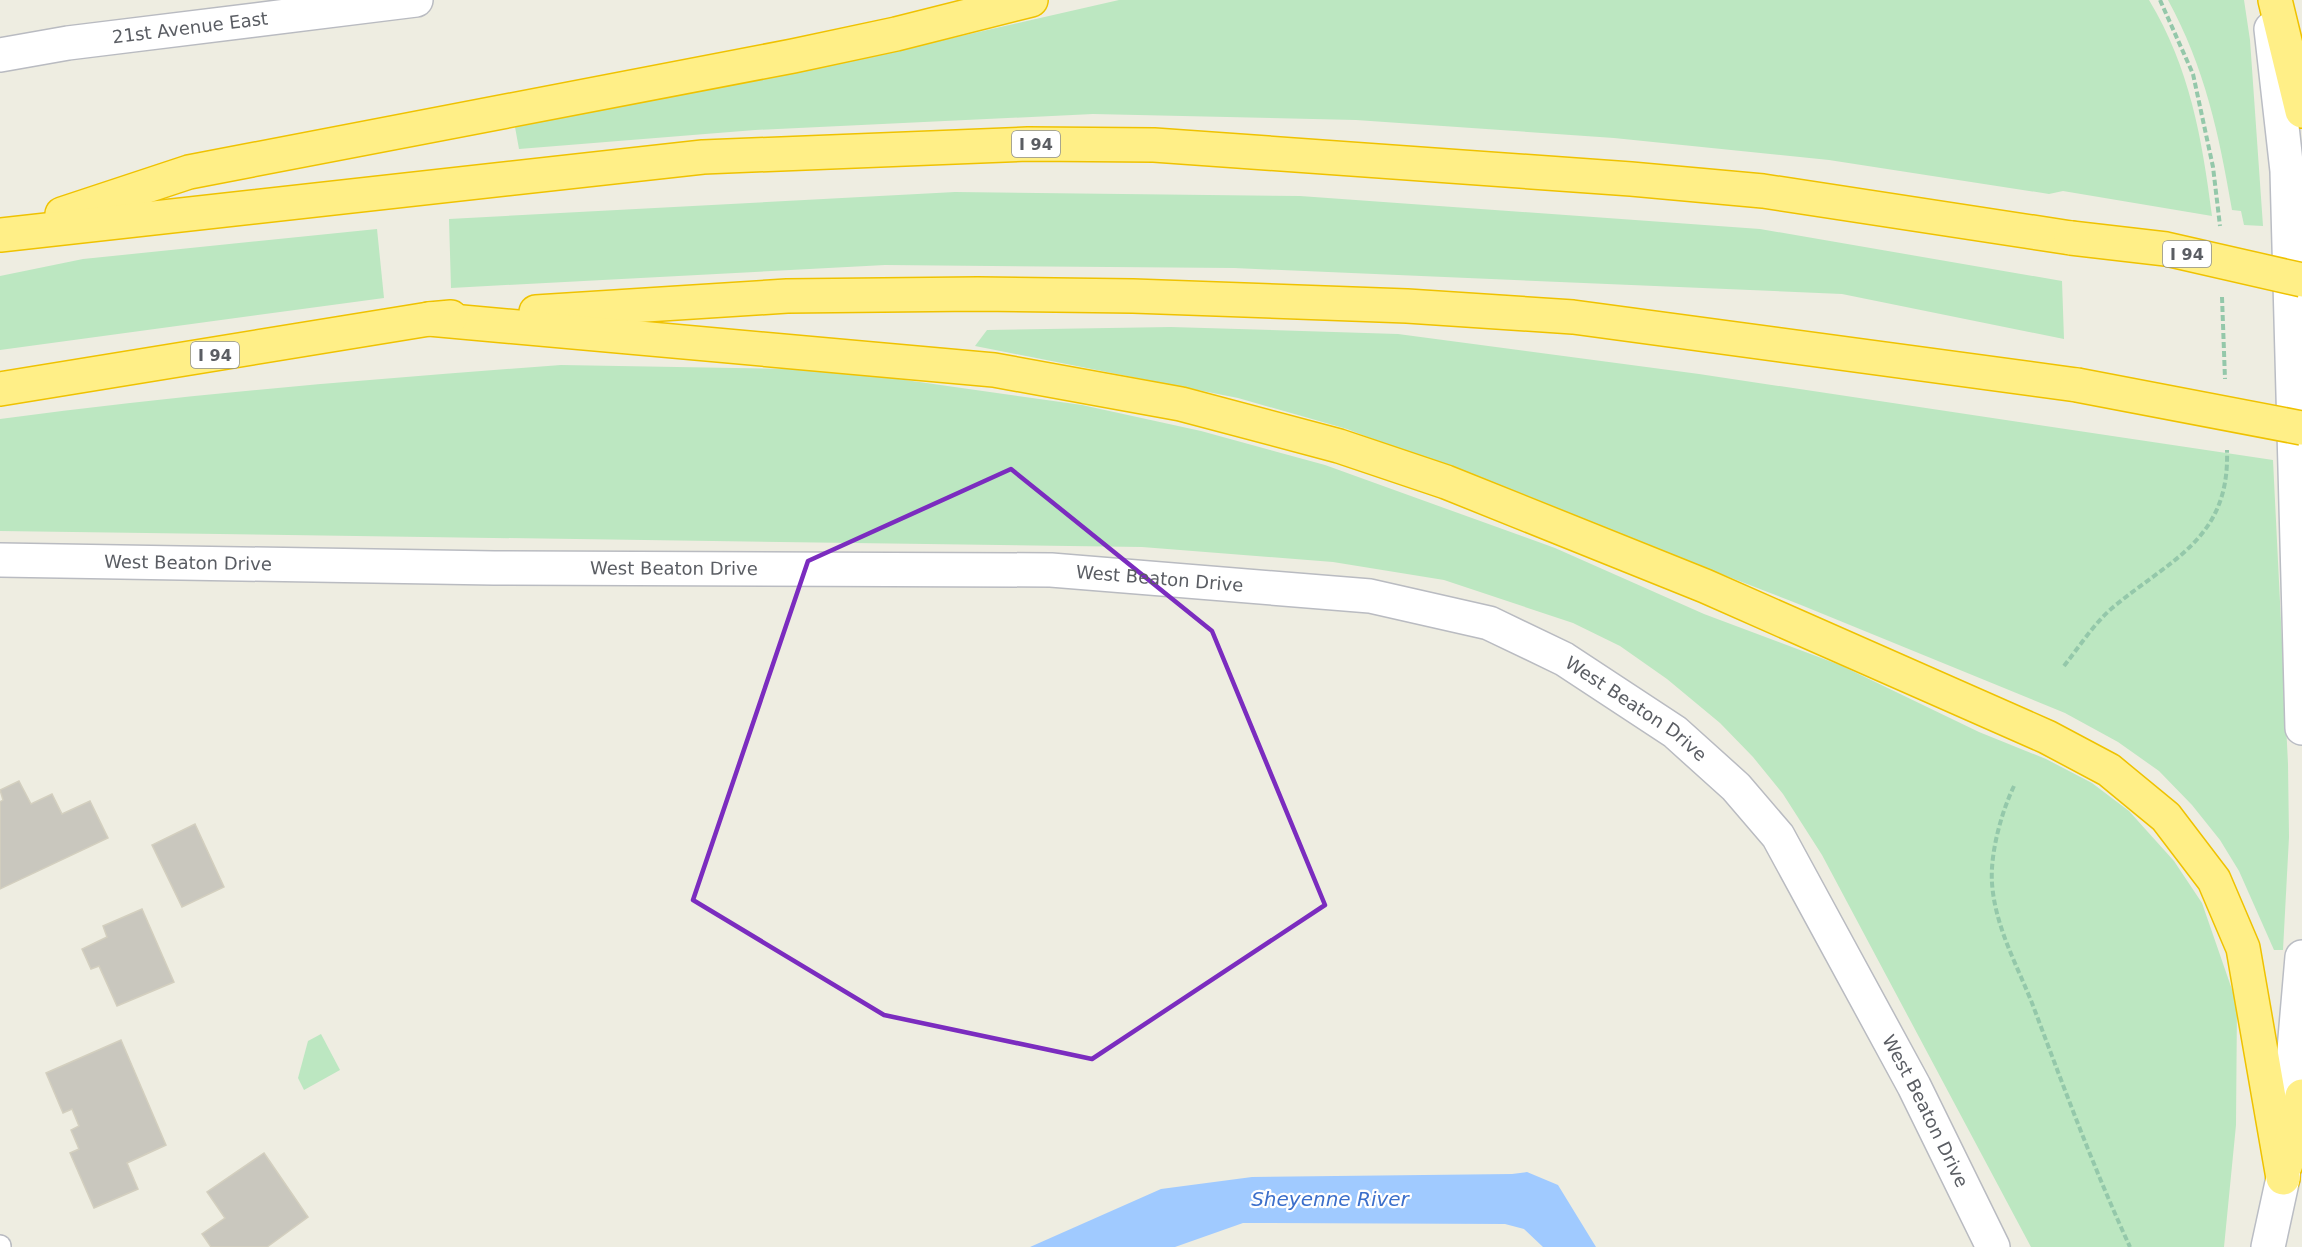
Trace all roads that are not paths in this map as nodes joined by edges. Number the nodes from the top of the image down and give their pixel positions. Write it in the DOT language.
graph roads {
  1 [pos="416,0"];
  2 [pos="1031,0"];
  3 [pos="2267,0"];
  4 [pos="2275,0"];
  5 [pos="0,55"];
  6 [pos="2302,111"];
  7 [pos="0,235"];
  8 [pos="2302,280"];
  9 [pos="429,319"];
  10 [pos="0,389"];
  11 [pos="2302,428"];
  12 [pos="0,560"];
  13 [pos="2302,728"];
  14 [pos="2302,957"];
  15 [pos="2302,1096"];
  16 [pos="2283,1178"];
  17 [pos="1993,1247"];
  18 [pos="2268,1247"];
  1 -- 5 [label="street, 21st Avenue East"];
  2 -- 7 [label="highway"];
  3 -- 13 [label="street"];
  4 -- 6 [label="highway"];
  7 -- 8 [label="highway, I 94, bridge"];
  9 -- 10 [label="highway, I 94"];
  9 -- 11 [label="highway, I 94, bridge"];
  9 -- 16 [label="highway"];
  12 -- 17 [label="street, West Beaton Drive"];
  14 -- 16 [label="street"];
  15 -- 16 [label="highway"];
  16 -- 18 [label="street"];
}
